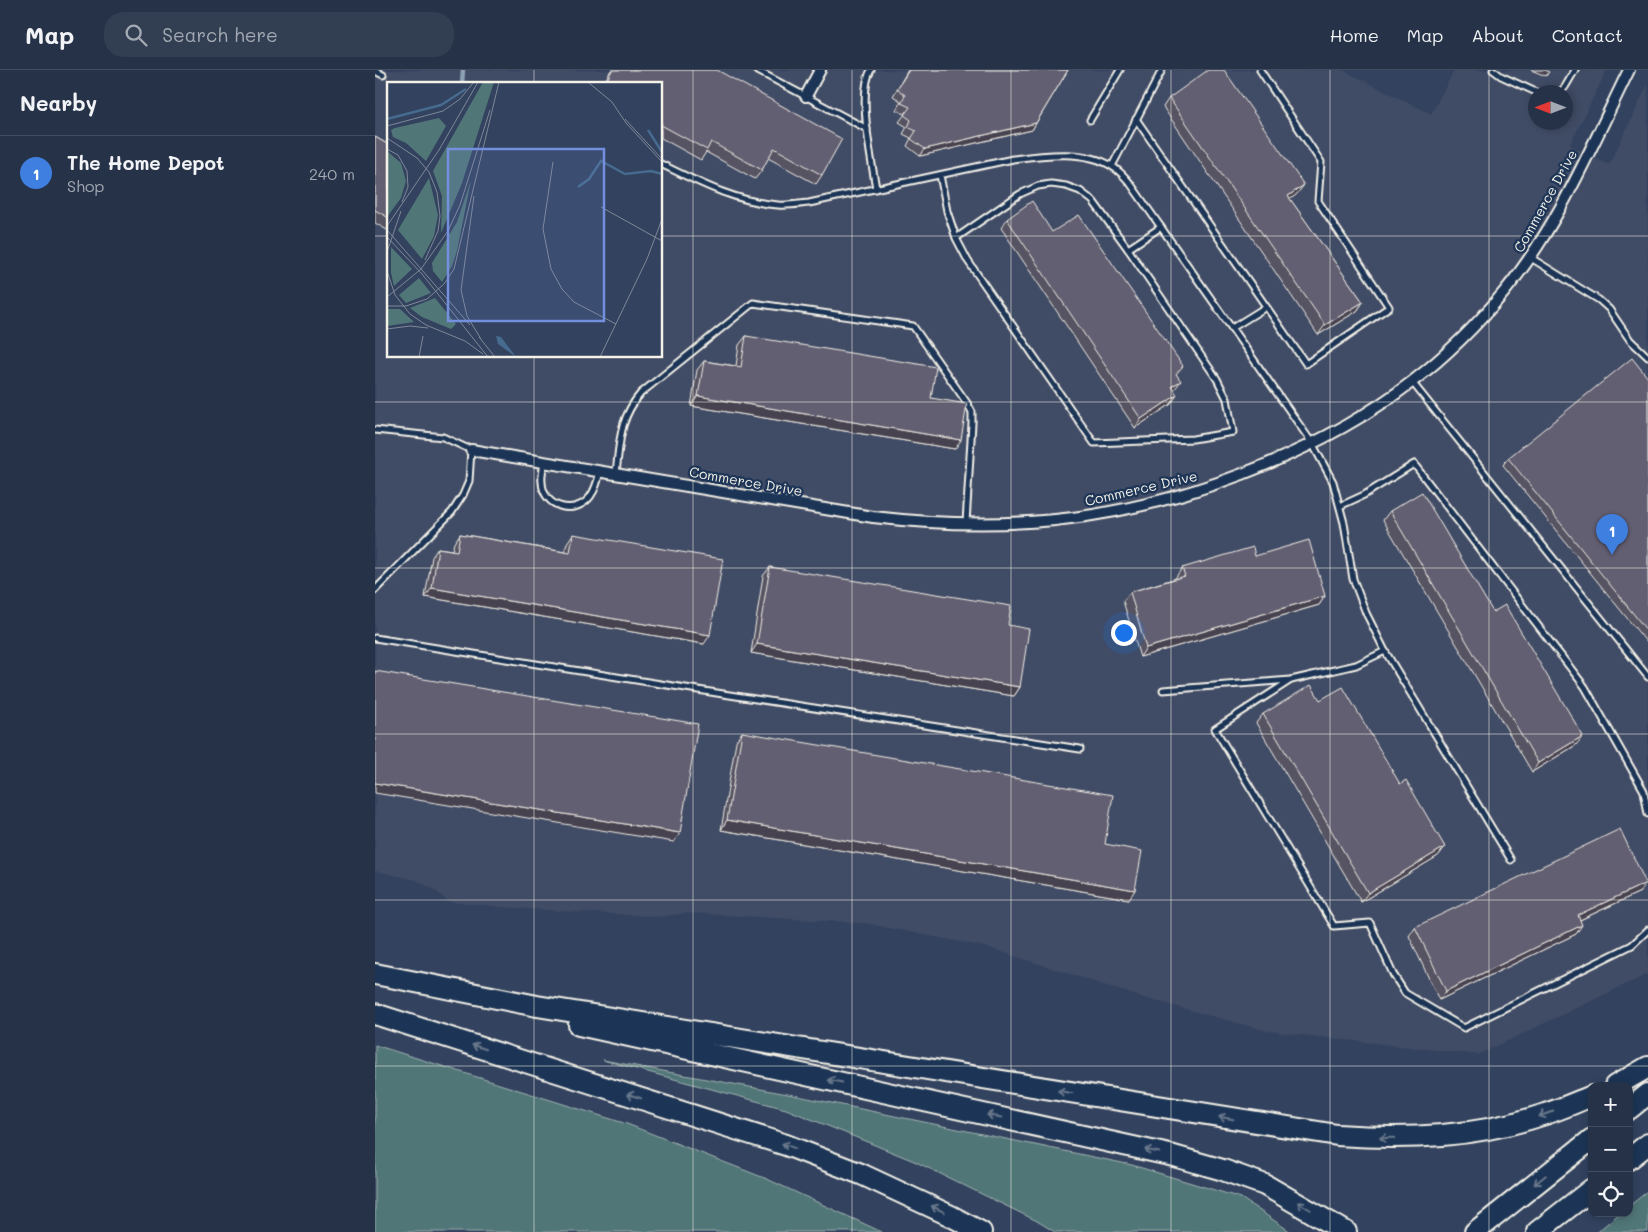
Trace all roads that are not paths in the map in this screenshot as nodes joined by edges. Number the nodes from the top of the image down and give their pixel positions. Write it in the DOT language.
graph roads {
  1 [pos="756,70"];
  2 [pos="820,70"];
  3 [pos="871,70"];
  4 [pos="1120,70"];
  5 [pos="1163,70"];
  6 [pos="1260,70"];
  7 [pos="1493,70"];
  8 [pos="1575,70"];
  9 [pos="375,71"];
  10 [pos="1625,72"];
  11 [pos="383,75"];
  12 [pos="1566,85"];
  13 [pos="1528,88"];
  14 [pos="806,96"];
  15 [pos="1136,119"];
  16 [pos="1090,120"];
  17 [pos="867,129"];
  18 [pos="663,165"];
  19 [pos="1112,166"];
  20 [pos="940,175"];
  21 [pos="876,189"];
  22 [pos="1161,227"];
  23 [pos="956,238"];
  24 [pos="1128,249"];
  25 [pos="1531,258"];
  26 [pos="1266,307"];
  27 [pos="1232,328"];
  28 [pos="1648,357"];
  29 [pos="1412,382"];
  30 [pos="375,430"];
  31 [pos="1312,443"];
  32 [pos="471,450"];
  33 [pos="544,462"];
  34 [pos="600,471"];
  35 [pos="616,473"];
  36 [pos="1340,506"];
  37 [pos="966,524"];
  38 [pos="375,590"];
  39 [pos="375,638"];
  40 [pos="1385,651"];
  41 [pos="1648,677"];
  42 [pos="1291,680"];
  43 [pos="1163,690"];
  44 [pos="1080,749"];
  45 [pos="1648,814"];
  46 [pos="1511,860"];
  47 [pos="1648,930"];
  48 [pos="375,974"];
  49 [pos="375,1014"];
  50 [pos="1648,1067"];
  51 [pos="1622,1082"];
  52 [pos="1648,1094"];
  53 [pos="1588,1098"];
  54 [pos="1633,1106"];
  55 [pos="1588,1142"];
  56 [pos="1648,1144"];
  57 [pos="1633,1156"];
  58 [pos="1588,1192"];
  59 [pos="981,1232"];
  60 [pos="1346,1232"];
  61 [pos="1475,1232"];
  62 [pos="1537,1232"];
  1 -- 14 [label="lane"];
  2 -- 14 [label="street"];
  3 -- 17 [label="lane"];
  4 -- 16 [label="lane"];
  5 -- 15 [label="lane"];
  6 -- 26 [label="lane"];
  7 -- 13 [label="lane"];
  8 -- 12 [label="lane"];
  9 -- 11 [label="lane"];
  10 -- 25 [label="street, Commerce Drive"];
  14 -- 17 [label="lane"];
  15 -- 19 [label="lane"];
  15 -- 26 [label="lane"];
  17 -- 21 [label="lane"];
  18 -- 21 [label="lane"];
  19 -- 20 [label="lane"];
  19 -- 22 [label="lane"];
  20 -- 21 [label="lane"];
  20 -- 23 [label="lane"];
  22 -- 24 [label="lane"];
  22 -- 27 [label="lane"];
  23 -- 24 [label="lane"];
  23 -- 24 [label="lane"];
  25 -- 28 [label="lane"];
  25 -- 29 [label="street, Commerce Drive"];
  26 -- 27 [label="lane"];
  27 -- 31 [label="lane"];
  29 -- 31 [label="street, Commerce Drive"];
  29 -- 41 [label="lane"];
  30 -- 32 [label="lane"];
  31 -- 36 [label="lane"];
  31 -- 37 [label="street, Commerce Drive"];
  32 -- 33 [label="street, Commerce Drive"];
  32 -- 38 [label="lane"];
  33 -- 34 [label="street, Commerce Drive"];
  33 -- 34 [label="lane"];
  34 -- 35 [label="street, Commerce Drive"];
  35 -- 37 [label="street, Commerce Drive"];
  35 -- 37 [label="lane"];
  36 -- 40 [label="lane"];
  36 -- 45 [label="lane"];
  39 -- 44 [label="lane"];
  40 -- 42 [label="lane"];
  40 -- 46 [label="lane"];
  42 -- 43 [label="lane"];
  42 -- 47 [label="lane"];
  53 -- 48 [label="highway, one-way"];
  60 -- 48 [label="highway, one-way"];
  59 -- 49 [label="highway, one-way"];
  50 -- 51 [label="highway"];
  52 -- 54 [label="highway"];
  55 -- 61 [label="highway, one-way"];
  56 -- 57 [label="highway"];
  58 -- 62 [label="highway"];
}
